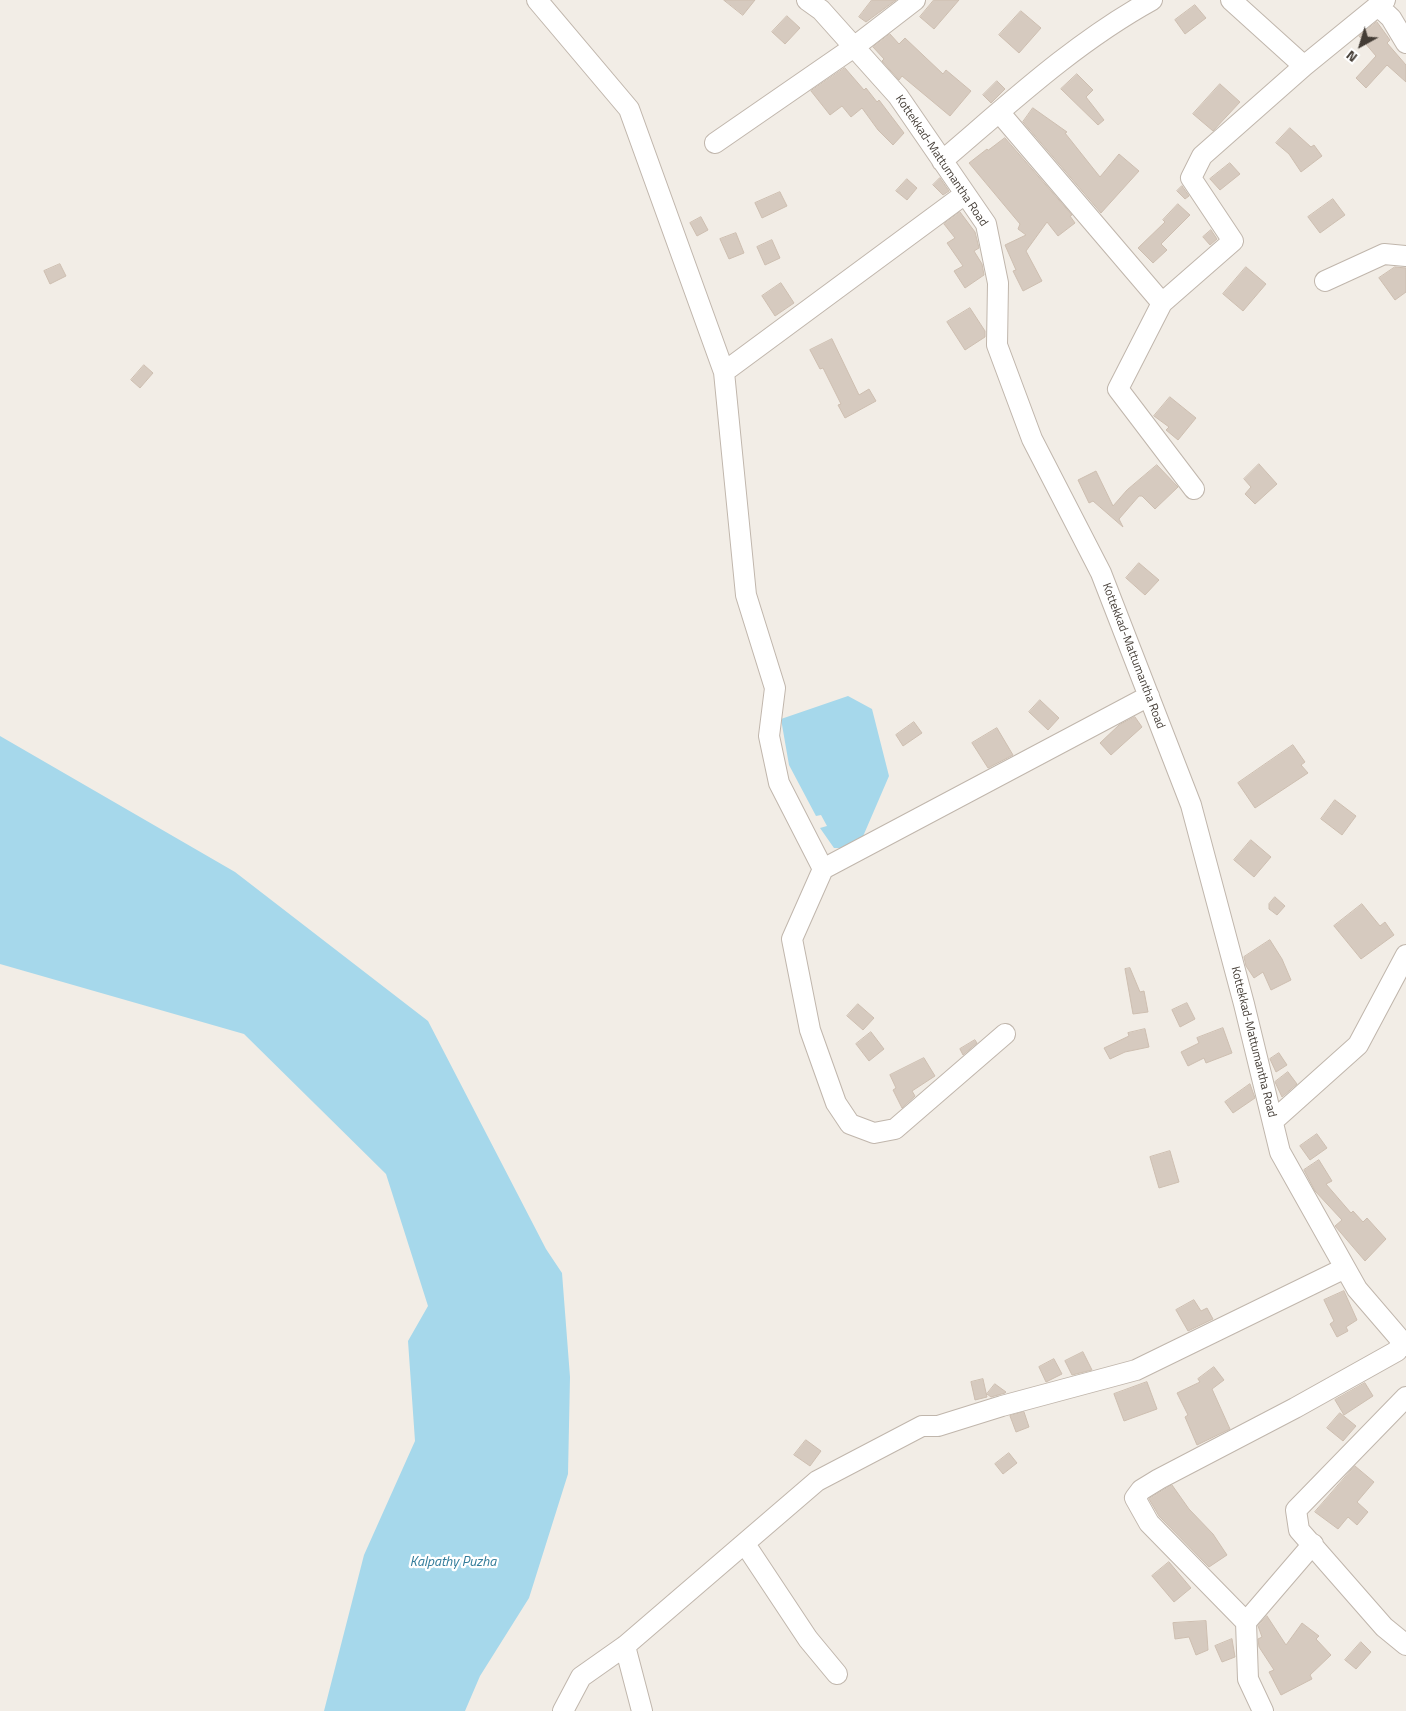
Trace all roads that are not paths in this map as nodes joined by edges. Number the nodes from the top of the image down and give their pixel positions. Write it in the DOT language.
graph roads {
  1 [pos="537,0"];
  2 [pos="915,0"];
  3 [pos="1152,0"];
  4 [pos="1231,0"];
  5 [pos="815,2"];
  6 [pos="1382,3"];
  7 [pos="1406,43"];
  8 [pos="854,47"];
  9 [pos="1304,66"];
  10 [pos="999,112"];
  11 [pos="715,143"];
  12 [pos="942,161"];
  13 [pos="965,194"];
  14 [pos="1406,256"];
  15 [pos="1325,281"];
  16 [pos="1162,303"];
  17 [pos="724,372"];
  18 [pos="1194,489"];
  19 [pos="1149,696"];
  20 [pos="823,869"];
  21 [pos="1406,955"];
  22 [pos="1005,1034"];
  23 [pos="1272,1120"];
  24 [pos="1346,1268"];
  25 [pos="1404,1344"];
  26 [pos="1406,1397"];
  27 [pos="745,1544"];
  28 [pos="1313,1544"];
  29 [pos="1246,1622"];
  30 [pos="625,1646"];
  31 [pos="1406,1646"];
  32 [pos="838,1674"];
  33 [pos="563,1711"];
  34 [pos="642,1711"];
  35 [pos="1263,1711"];
  1 -- 17 [label="street"];
  2 -- 8 [label="street"];
  3 -- 10 [label="street"];
  4 -- 9 [label="street"];
  5 -- 8 [label="street, Kottekkad-Mattumantha Road"];
  6 -- 7 [label="street"];
  6 -- 9 [label="street"];
  8 -- 11 [label="street"];
  8 -- 12 [label="street, Kottekkad-Mattumantha Road"];
  9 -- 16 [label="street"];
  10 -- 12 [label="street"];
  10 -- 16 [label="street"];
  12 -- 13 [label="street, Kottekkad-Mattumantha Road"];
  13 -- 17 [label="street"];
  13 -- 19 [label="street, Kottekkad-Mattumantha Road"];
  14 -- 15 [label="street"];
  16 -- 18 [label="street"];
  17 -- 20 [label="street"];
  19 -- 20 [label="street"];
  19 -- 23 [label="street, Kottekkad-Mattumantha Road"];
  20 -- 22 [label="street"];
  21 -- 23 [label="street"];
  23 -- 24 [label="street, Kottekkad-Mattumantha Road"];
  24 -- 25 [label="street, Kottekkad-Mattumantha Road"];
  24 -- 27 [label="street"];
  25 -- 29 [label="street"];
  26 -- 28 [label="street"];
  27 -- 30 [label="street"];
  27 -- 32 [label="street"];
  28 -- 29 [label="street"];
  28 -- 31 [label="street"];
  29 -- 35 [label="street"];
  30 -- 33 [label="street"];
  30 -- 34 [label="street"];
}
